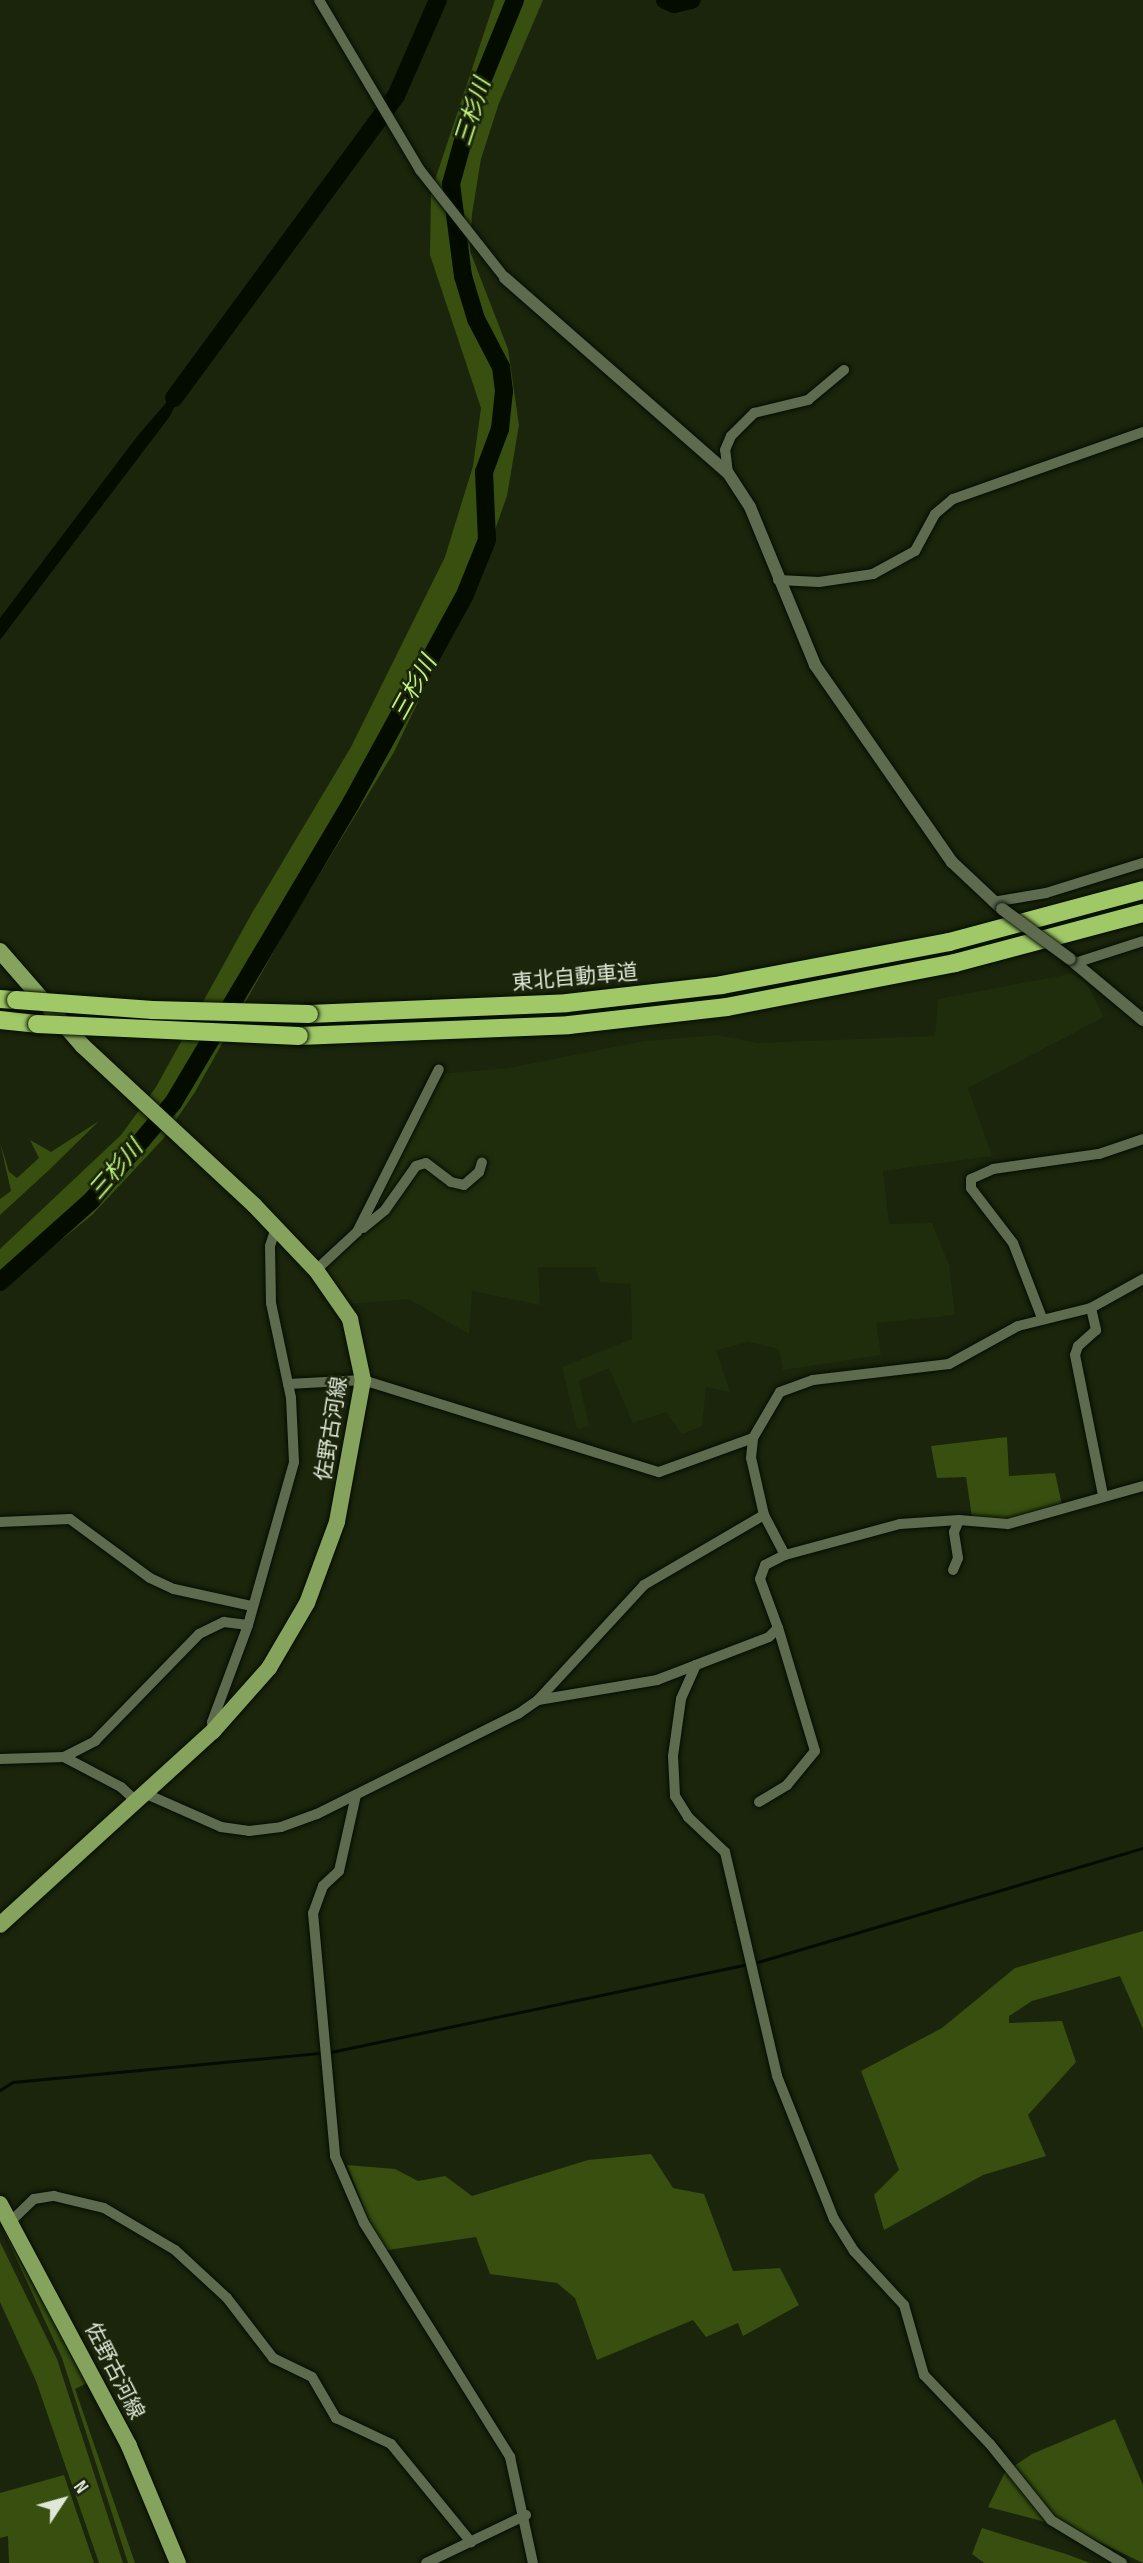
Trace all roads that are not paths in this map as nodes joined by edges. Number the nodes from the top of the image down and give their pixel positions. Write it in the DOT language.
graph roads {
  1 [pos="319,0"];
  2 [pos="505,278"];
  3 [pos="844,370"];
  4 [pos="1143,432"];
  5 [pos="728,473"];
  6 [pos="778,580"];
  7 [pos="1143,863"];
  8 [pos="1143,890"];
  9 [pos="997,905"];
  10 [pos="1143,913"];
  11 [pos="1143,941"];
  12 [pos="0,951"];
  13 [pos="1072,961"];
  14 [pos="8,999"];
  15 [pos="0,1020"];
  16 [pos="1143,1020"];
  17 [pos="439,1069"];
  18 [pos="1143,1139"];
  19 [pos="481,1162"];
  20 [pos="276,1228"];
  21 [pos="357,1233"];
  22 [pos="316,1270"];
  23 [pos="1143,1279"];
  24 [pos="1091,1308"];
  25 [pos="1042,1318"];
  26 [pos="363,1380"];
  27 [pos="288,1384"];
  28 [pos="753,1438"];
  29 [pos="1143,1486"];
  30 [pos="1103,1494"];
  31 [pos="764,1515"];
  32 [pos="959,1520"];
  33 [pos="0,1522"];
  34 [pos="785,1555"];
  35 [pos="953,1570"];
  36 [pos="252,1606"];
  37 [pos="248,1625"];
  38 [pos="778,1628"];
  39 [pos="696,1665"];
  40 [pos="538,1700"];
  41 [pos="213,1731"];
  42 [pos="64,1757"];
  43 [pos="0,1759"];
  44 [pos="356,1795"];
  45 [pos="140,1797"];
  46 [pos="759,1802"];
  47 [pos="0,1926"];
  48 [pos="0,2204"];
  49 [pos="10,2222"];
  50 [pos="526,2515"];
  51 [pos="471,2542"];
  52 [pos="178,2563"];
  53 [pos="426,2563"];
  54 [pos="533,2563"];
  55 [pos="1122,2563"];
  1 -- 2 [label="street"];
  2 -- 5 [label="street"];
  3 -- 5 [label="street"];
  4 -- 6 [label="street"];
  5 -- 6 [label="street"];
  6 -- 9 [label="street"];
  7 -- 9 [label="street"];
  8 -- 14 [label="highway, 東北自動車道, bridge"];
  9 -- 13 [label="street, bridge"];
  10 -- 15 [label="highway, bridge"];
  11 -- 13 [label="street"];
  12 -- 20 [label="main road, 佐野古河線"];
  13 -- 16 [label="street"];
  17 -- 21 [label="street"];
  18 -- 25 [label="street"];
  19 -- 21 [label="street"];
  20 -- 22 [label="main road, 佐野古河線"];
  20 -- 27 [label="street"];
  21 -- 22 [label="street"];
  22 -- 26 [label="main road, 佐野古河線"];
  23 -- 24 [label="street"];
  24 -- 25 [label="street"];
  24 -- 30 [label="street"];
  25 -- 28 [label="street"];
  26 -- 27 [label="street"];
  26 -- 28 [label="street"];
  26 -- 41 [label="main road, 佐野古河線"];
  27 -- 36 [label="street"];
  28 -- 31 [label="street"];
  29 -- 30 [label="street"];
  30 -- 32 [label="street"];
  31 -- 34 [label="street"];
  31 -- 40 [label="street"];
  32 -- 34 [label="street"];
  32 -- 35 [label="street"];
  33 -- 36 [label="street"];
  34 -- 38 [label="street"];
  36 -- 37 [label="street"];
  37 -- 41 [label="street"];
  37 -- 42 [label="street"];
  38 -- 39 [label="street"];
  38 -- 46 [label="street"];
  39 -- 40 [label="street"];
  39 -- 55 [label="street"];
  40 -- 44 [label="street"];
  41 -- 45 [label="main road, 佐野古河線"];
  42 -- 43 [label="street"];
  42 -- 45 [label="street"];
  44 -- 45 [label="street"];
  44 -- 50 [label="street"];
  45 -- 47 [label="main road, 佐野古河線"];
  48 -- 49 [label="main road, 佐野古河線"];
  49 -- 51 [label="street"];
  49 -- 52 [label="main road, 佐野古河線"];
  50 -- 51 [label="street"];
  50 -- 54 [label="street"];
  51 -- 53 [label="street"];
}
